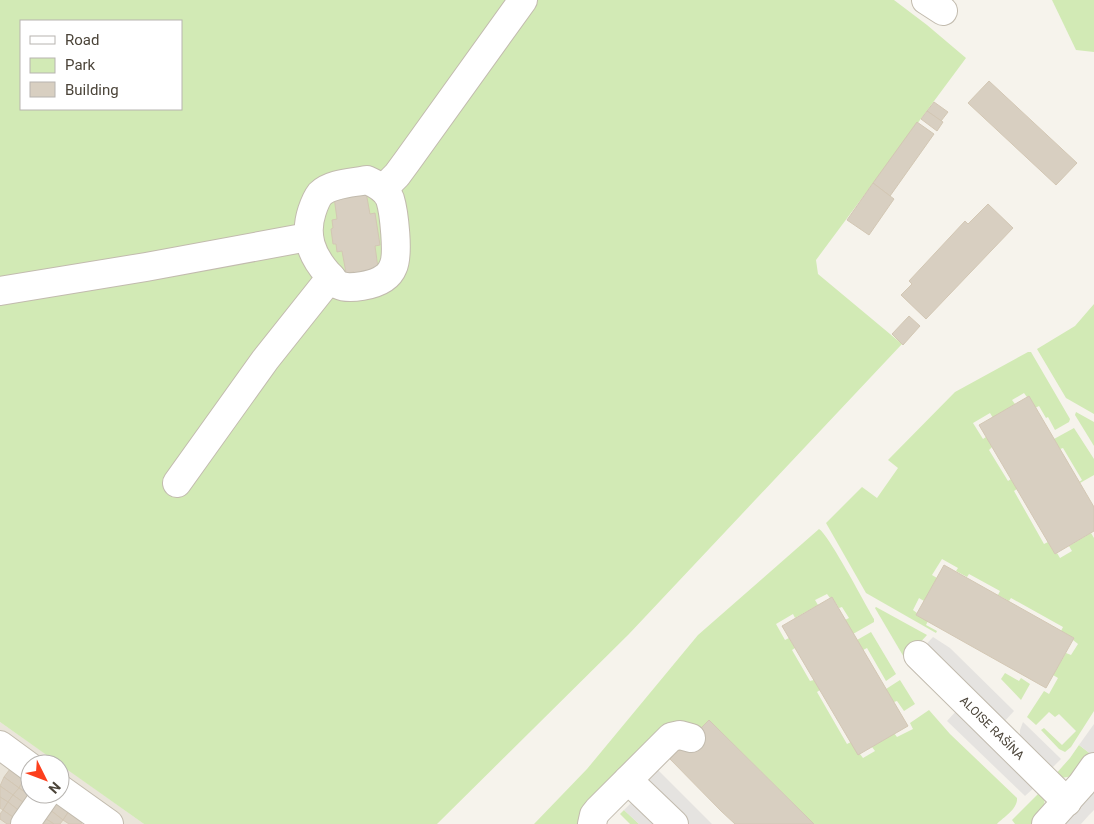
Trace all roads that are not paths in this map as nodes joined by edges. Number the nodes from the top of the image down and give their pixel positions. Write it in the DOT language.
graph roads {
  1 [pos="523,0"];
  2 [pos="382,189"];
  3 [pos="308,237"];
  4 [pos="331,277"];
  5 [pos="0,291"];
  6 [pos="177,483"];
  7 [pos="918,655"];
  8 [pos="691,738"];
  9 [pos="1094,767"];
  10 [pos="628,780"];
  11 [pos="70,797"];
  12 [pos="1067,802"];
  13 [pos="39,804"];
  14 [pos="100,822"];
  15 [pos="25,824"];
  16 [pos="592,824"];
  17 [pos="674,824"];
  18 [pos="1046,824"];
  1 -- 2 [label="street"];
  2 -- 3 [label="street"];
  2 -- 4 [label="street"];
  3 -- 4 [label="street"];
  3 -- 5 [label="street"];
  4 -- 6 [label="street"];
  7 -- 12 [label="street, ALOISE RAŠÍNA"];
  8 -- 10 [label="street"];
  9 -- 12 [label="street"];
  10 -- 16 [label="street"];
  10 -- 17 [label="street"];
  11 -- 14 [label="street"];
  12 -- 18 [label="street"];
  13 -- 15 [label="street"];
}
